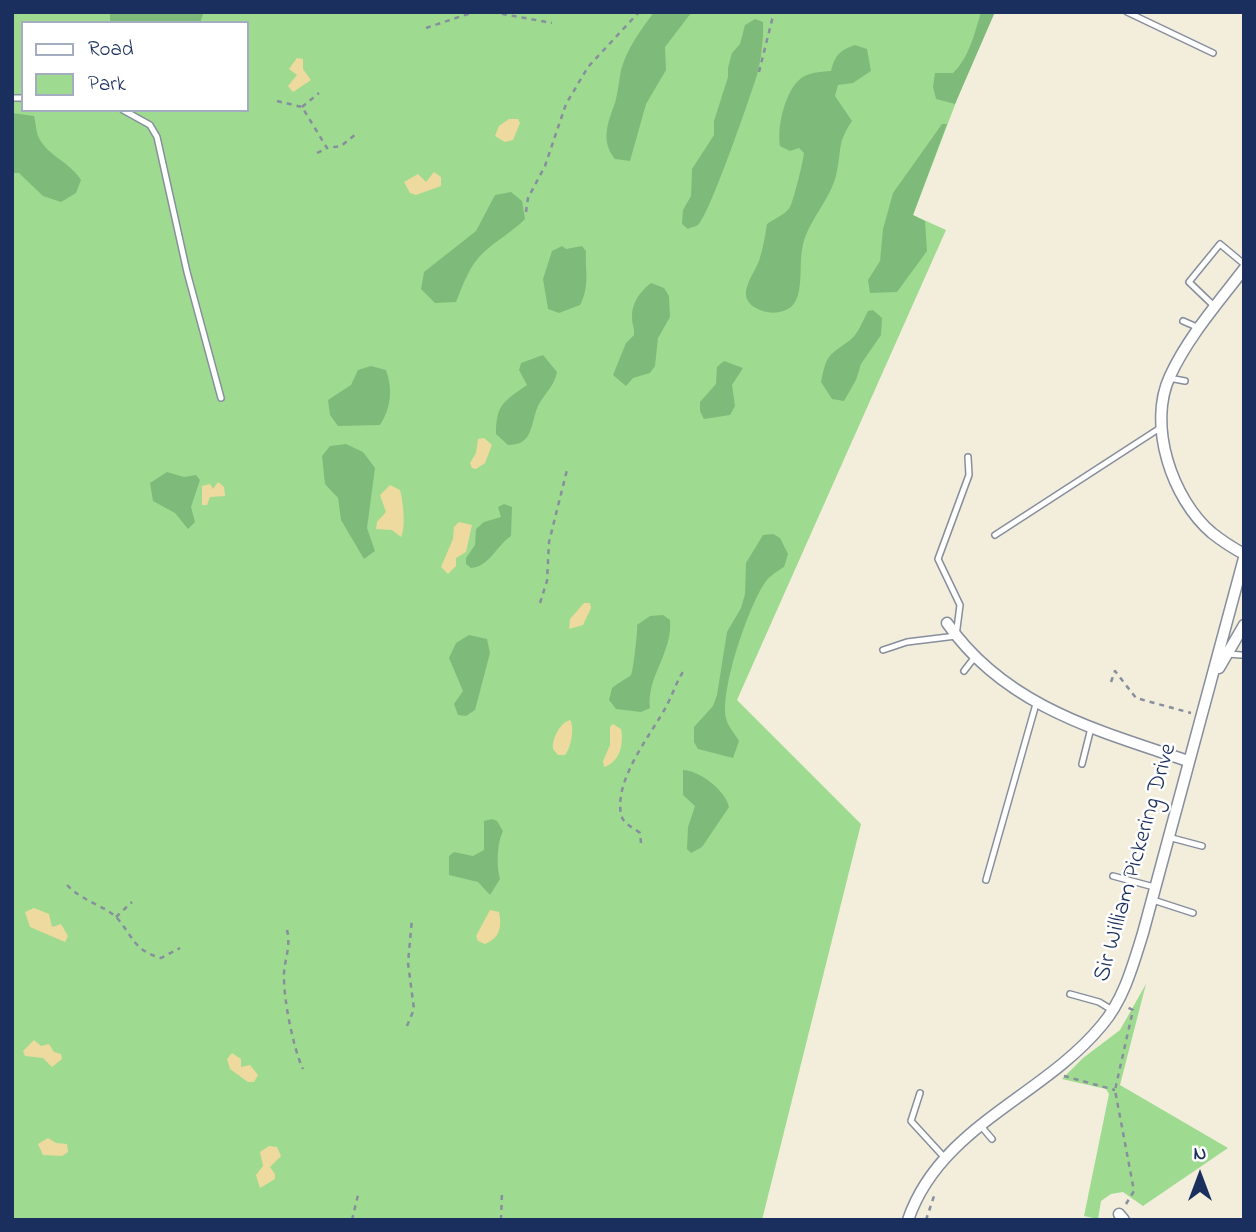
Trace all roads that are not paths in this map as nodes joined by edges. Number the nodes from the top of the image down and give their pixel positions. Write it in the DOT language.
graph roads {
  1 [pos="1127,12"];
  2 [pos="1213,52"];
  3 [pos="126,112"];
  4 [pos="1244,266"];
  5 [pos="1215,307"];
  6 [pos="1183,321"];
  7 [pos="1199,328"];
  8 [pos="1169,378"];
  9 [pos="1185,381"];
  10 [pos="221,398"];
  11 [pos="1160,428"];
  12 [pos="968,457"];
  13 [pos="944,514"];
  14 [pos="952,517"];
  15 [pos="995,535"];
  16 [pos="1244,556"];
  17 [pos="947,623"];
  18 [pos="1244,625"];
  19 [pos="956,636"];
  20 [pos="883,650"];
  21 [pos="1227,654"];
  22 [pos="1241,655"];
  23 [pos="974,658"];
  24 [pos="964,671"];
  25 [pos="1212,682"];
  26 [pos="1036,704"];
  27 [pos="1091,728"];
  28 [pos="1188,761"];
  29 [pos="1082,764"];
  30 [pos="1168,836"];
  31 [pos="1202,846"];
  32 [pos="1113,876"];
  33 [pos="986,880"];
  34 [pos="1153,893"];
  35 [pos="1193,913"];
  36 [pos="1070,994"];
  37 [pos="1115,1006"];
  38 [pos="920,1093"];
  39 [pos="980,1125"];
  40 [pos="992,1139"];
  41 [pos="944,1157"];
  42 [pos="908,1220"];
  1 -- 2 [label="lane"];
  3 -- 10 [label="lane"];
  4 -- 5 [label="street"];
  4 -- 5 [label="lane"];
  5 -- 7 [label="street"];
  6 -- 7 [label="lane"];
  7 -- 8 [label="street"];
  8 -- 9 [label="lane"];
  8 -- 11 [label="street"];
  11 -- 15 [label="lane"];
  11 -- 16 [label="street"];
  12 -- 14 [label="lane"];
  13 -- 14 [label="lane"];
  14 -- 19 [label="lane"];
  16 -- 25 [label="street, Sir William Pickering Drive"];
  17 -- 19 [label="street"];
  18 -- 21 [label="street, Sir William Pickering Drive"];
  19 -- 20 [label="lane"];
  19 -- 23 [label="street"];
  21 -- 22 [label="lane"];
  21 -- 25 [label="street, Sir William Pickering Drive"];
  23 -- 24 [label="lane"];
  23 -- 26 [label="street"];
  25 -- 28 [label="street, Sir William Pickering Drive"];
  26 -- 27 [label="street"];
  26 -- 33 [label="lane"];
  27 -- 28 [label="street"];
  27 -- 29 [label="lane"];
  28 -- 30 [label="street, Sir William Pickering Drive"];
  30 -- 31 [label="lane"];
  30 -- 34 [label="street, Sir William Pickering Drive"];
  32 -- 34 [label="lane"];
  34 -- 35 [label="lane"];
  34 -- 37 [label="street, Sir William Pickering Drive"];
  36 -- 37 [label="lane"];
  37 -- 39 [label="street, Sir William Pickering Drive"];
  38 -- 41 [label="lane"];
  39 -- 40 [label="lane"];
  39 -- 41 [label="street, Sir William Pickering Drive"];
  41 -- 42 [label="street, Sir William Pickering Drive"];
}
